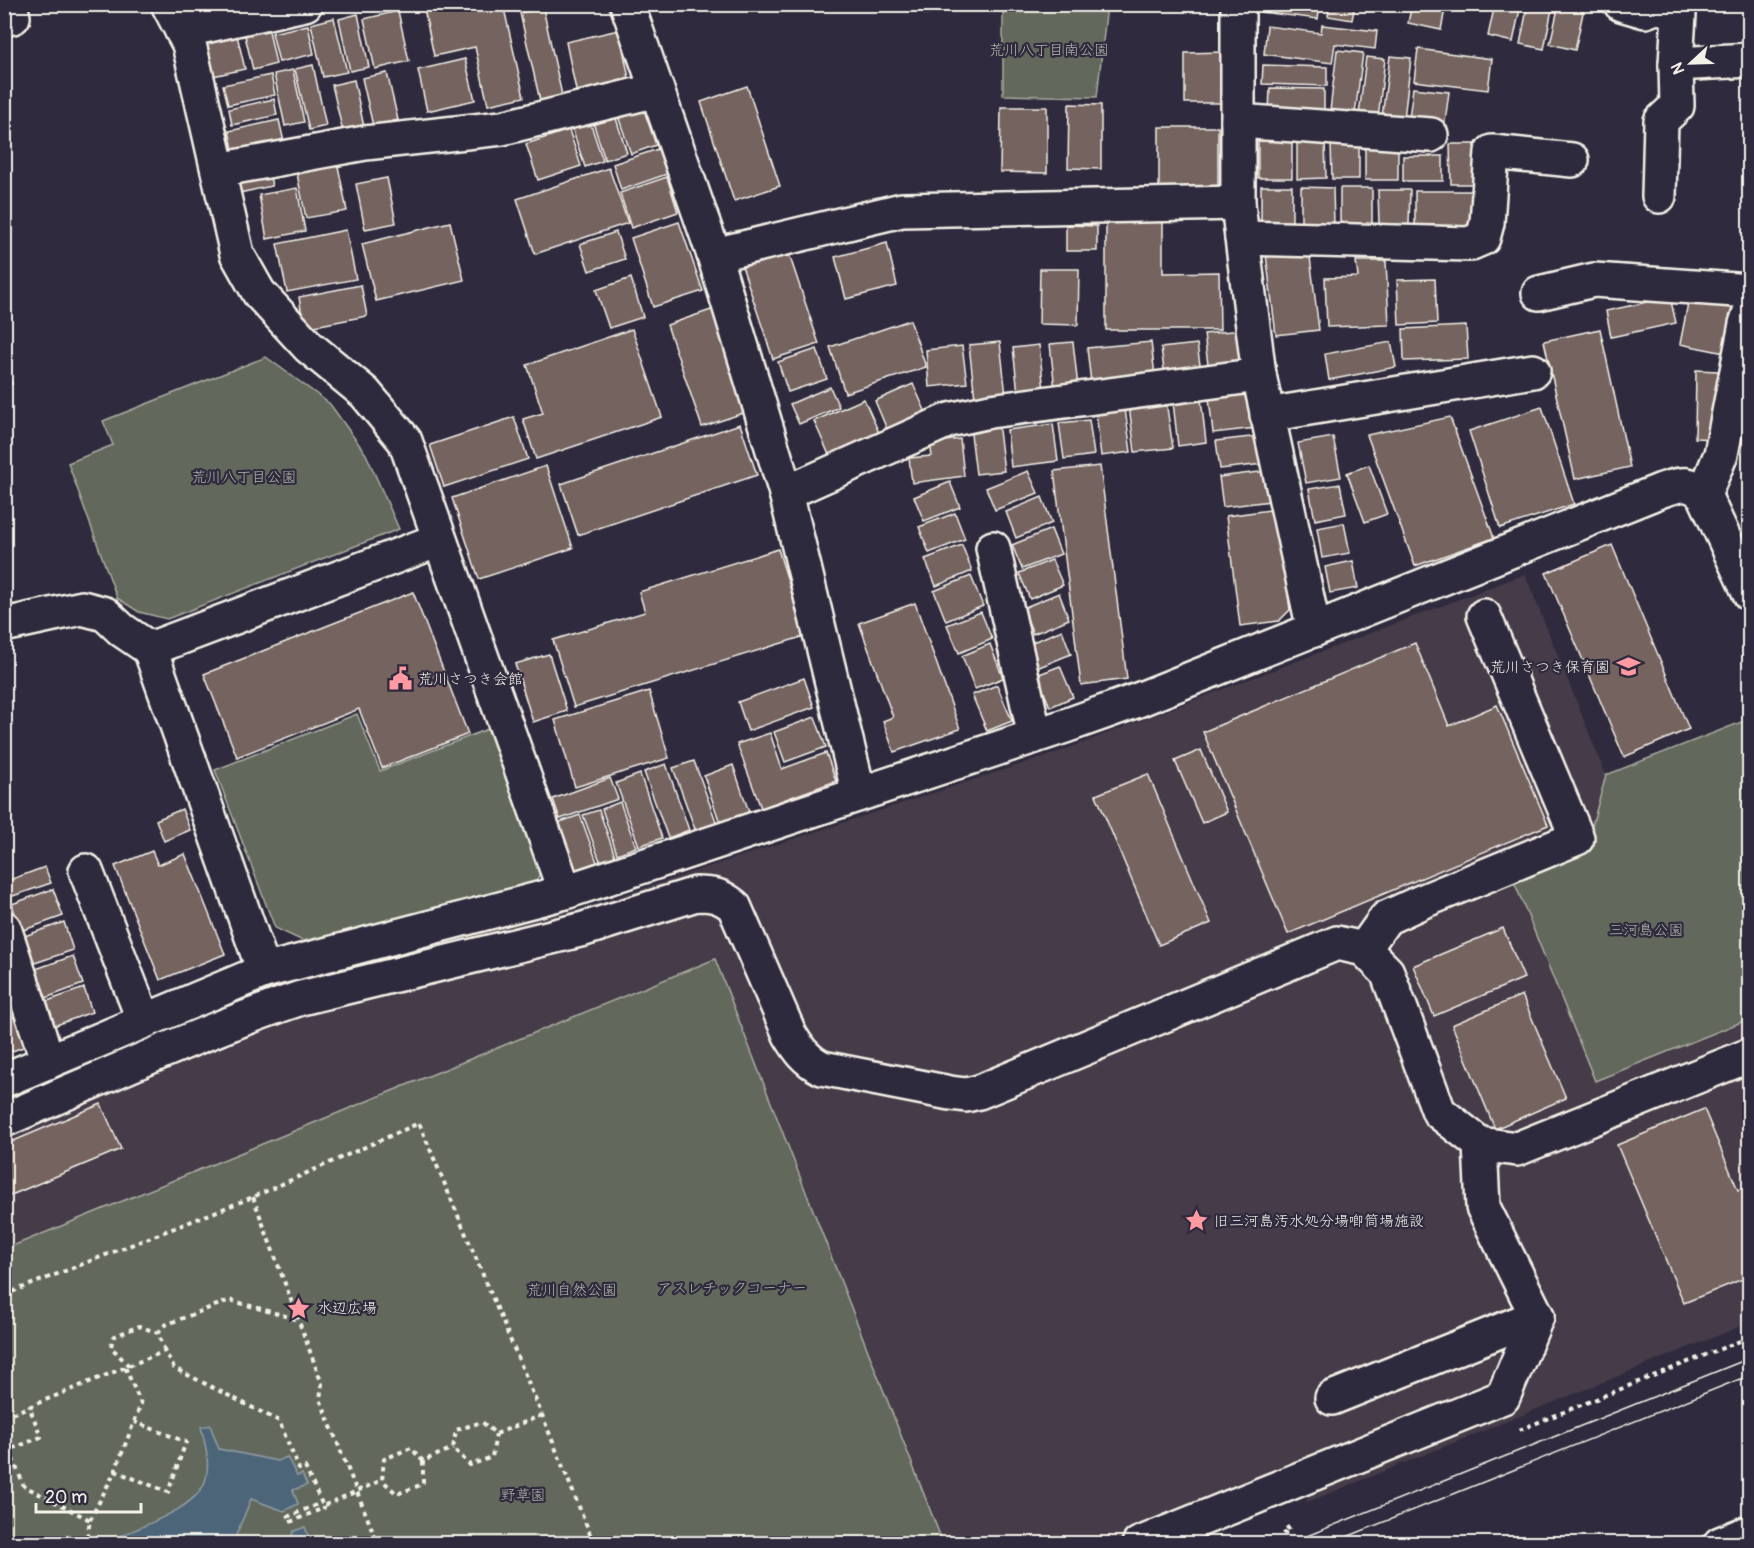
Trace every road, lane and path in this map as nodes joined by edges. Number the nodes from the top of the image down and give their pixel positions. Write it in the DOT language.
graph roads {
  1 [pos="10,4"];
  2 [pos="304,4"];
  3 [pos="627,4"];
  4 [pos="1238,4"];
  5 [pos="1621,4"];
  6 [pos="1658,5"];
  7 [pos="175,18"];
  8 [pos="4,19"];
  9 [pos="1749,60"];
  10 [pos="1676,64"];
  11 [pos="657,90"];
  12 [pos="1238,121"];
  13 [pos="1431,135"];
  14 [pos="1572,160"];
  15 [pos="218,170"];
  16 [pos="1659,196"];
  17 [pos="1238,203"];
  18 [pos="1242,238"];
  19 [pos="714,255"];
  20 [pos="1749,291"];
  21 [pos="1539,293"];
  22 [pos="1749,312"];
  23 [pos="1533,371"];
  24 [pos="1258,375"];
  25 [pos="1268,415"];
  26 [pos="786,493"];
  27 [pos="1704,495"];
  28 [pos="439,540"];
  29 [pos="993,548"];
  30 [pos="1749,590"];
  31 [pos="1484,616"];
  32 [pos="4,625"];
  33 [pos="1314,630"];
  34 [pos="150,649"];
  35 [pos="1035,736"];
  36 [pos="859,795"];
  37 [pos="86,871"];
  38 [pos="565,892"];
  39 [pos="4,928"];
  40 [pos="1364,949"];
  41 [pos="264,970"];
  42 [pos="144,1022"];
  43 [pos="1749,1055"];
  44 [pos="48,1062"];
  45 [pos="4,1080"];
  46 [pos="4,1120"];
  47 [pos="1480,1144"];
  48 [pos="253,1197"];
  49 [pos="4,1295"];
  50 [pos="1537,1316"];
  51 [pos="299,1320"];
  52 [pos="158,1333"];
  53 [pos="165,1351"];
  54 [pos="127,1366"];
  55 [pos="1332,1398"];
  56 [pos="29,1406"];
  57 [pos="542,1415"];
  58 [pos="4,1417"];
  59 [pos="135,1422"];
  60 [pos="496,1434"];
  61 [pos="453,1448"];
  62 [pos="7,1451"];
  63 [pos="423,1461"];
  64 [pos="115,1471"];
  65 [pos="382,1480"];
  66 [pos="358,1491"];
  67 [pos="322,1504"];
  68 [pos="287,1516"];
  69 [pos="90,1520"];
  70 [pos="290,1522"];
  71 [pos="1285,1524"];
  72 [pos="1283,1534"];
  73 [pos="87,1544"];
  74 [pos="380,1544"];
  75 [pos="594,1544"];
  76 [pos="1140,1544"];
  1 -- 8 [label="street"];
  2 -- 7 [label="street"];
  3 -- 11 [label="street"];
  4 -- 12 [label="street"];
  5 -- 6 [label="street"];
  6 -- 10 [label="street"];
  7 -- 15 [label="street"];
  9 -- 10 [label="street"];
  10 -- 16 [label="street"];
  11 -- 15 [label="street"];
  11 -- 19 [label="street"];
  12 -- 13 [label="street"];
  12 -- 17 [label="street"];
  14 -- 18 [label="street"];
  15 -- 28 [label="street"];
  17 -- 18 [label="street"];
  17 -- 19 [label="street"];
  18 -- 24 [label="street"];
  19 -- 26 [label="street"];
  20 -- 21 [label="street"];
  22 -- 27 [label="street"];
  23 -- 25 [label="street"];
  24 -- 25 [label="street"];
  24 -- 26 [label="street"];
  25 -- 33 [label="street"];
  26 -- 36 [label="street"];
  27 -- 30 [label="street"];
  27 -- 33 [label="street"];
  28 -- 34 [label="street"];
  28 -- 38 [label="street"];
  29 -- 35 [label="street"];
  31 -- 40 [label="street"];
  32 -- 34 [label="street"];
  33 -- 35 [label="street"];
  34 -- 41 [label="street"];
  35 -- 36 [label="street"];
  36 -- 38 [label="street"];
  37 -- 42 [label="street"];
  38 -- 41 [label="street"];
  39 -- 44 [label="street"];
  40 -- 46 [label="street"];
  40 -- 47 [label="street"];
  41 -- 42 [label="street"];
  42 -- 44 [label="street"];
  43 -- 47 [label="street"];
  44 -- 45 [label="street"];
  47 -- 50 [label="street"];
  48 -- 49 [label="path"];
  48 -- 51 [label="path"];
  48 -- 57 [label="path"];
  50 -- 55 [label="street"];
  50 -- 76 [label="street"];
  51 -- 52 [label="path"];
  51 -- 66 [label="path"];
  52 -- 53 [label="path"];
  52 -- 54 [label="path"];
  53 -- 54 [label="path"];
  53 -- 67 [label="path"];
  54 -- 56 [label="path"];
  54 -- 59 [label="path"];
  56 -- 58 [label="path"];
  56 -- 62 [label="path"];
  57 -- 60 [label="path"];
  57 -- 75 [label="path"];
  59 -- 64 [label="path"];
  59 -- 64 [label="path"];
  60 -- 61 [label="path"];
  60 -- 61 [label="path"];
  61 -- 63 [label="path"];
  62 -- 69 [label="path"];
  63 -- 65 [label="path"];
  63 -- 65 [label="path"];
  64 -- 69 [label="path"];
  65 -- 66 [label="path"];
  66 -- 67 [label="path"];
  66 -- 74 [label="path"];
  67 -- 68 [label="path"];
  67 -- 70 [label="path"];
  69 -- 73 [label="path"];
  71 -- 72 [label="path"];
}
